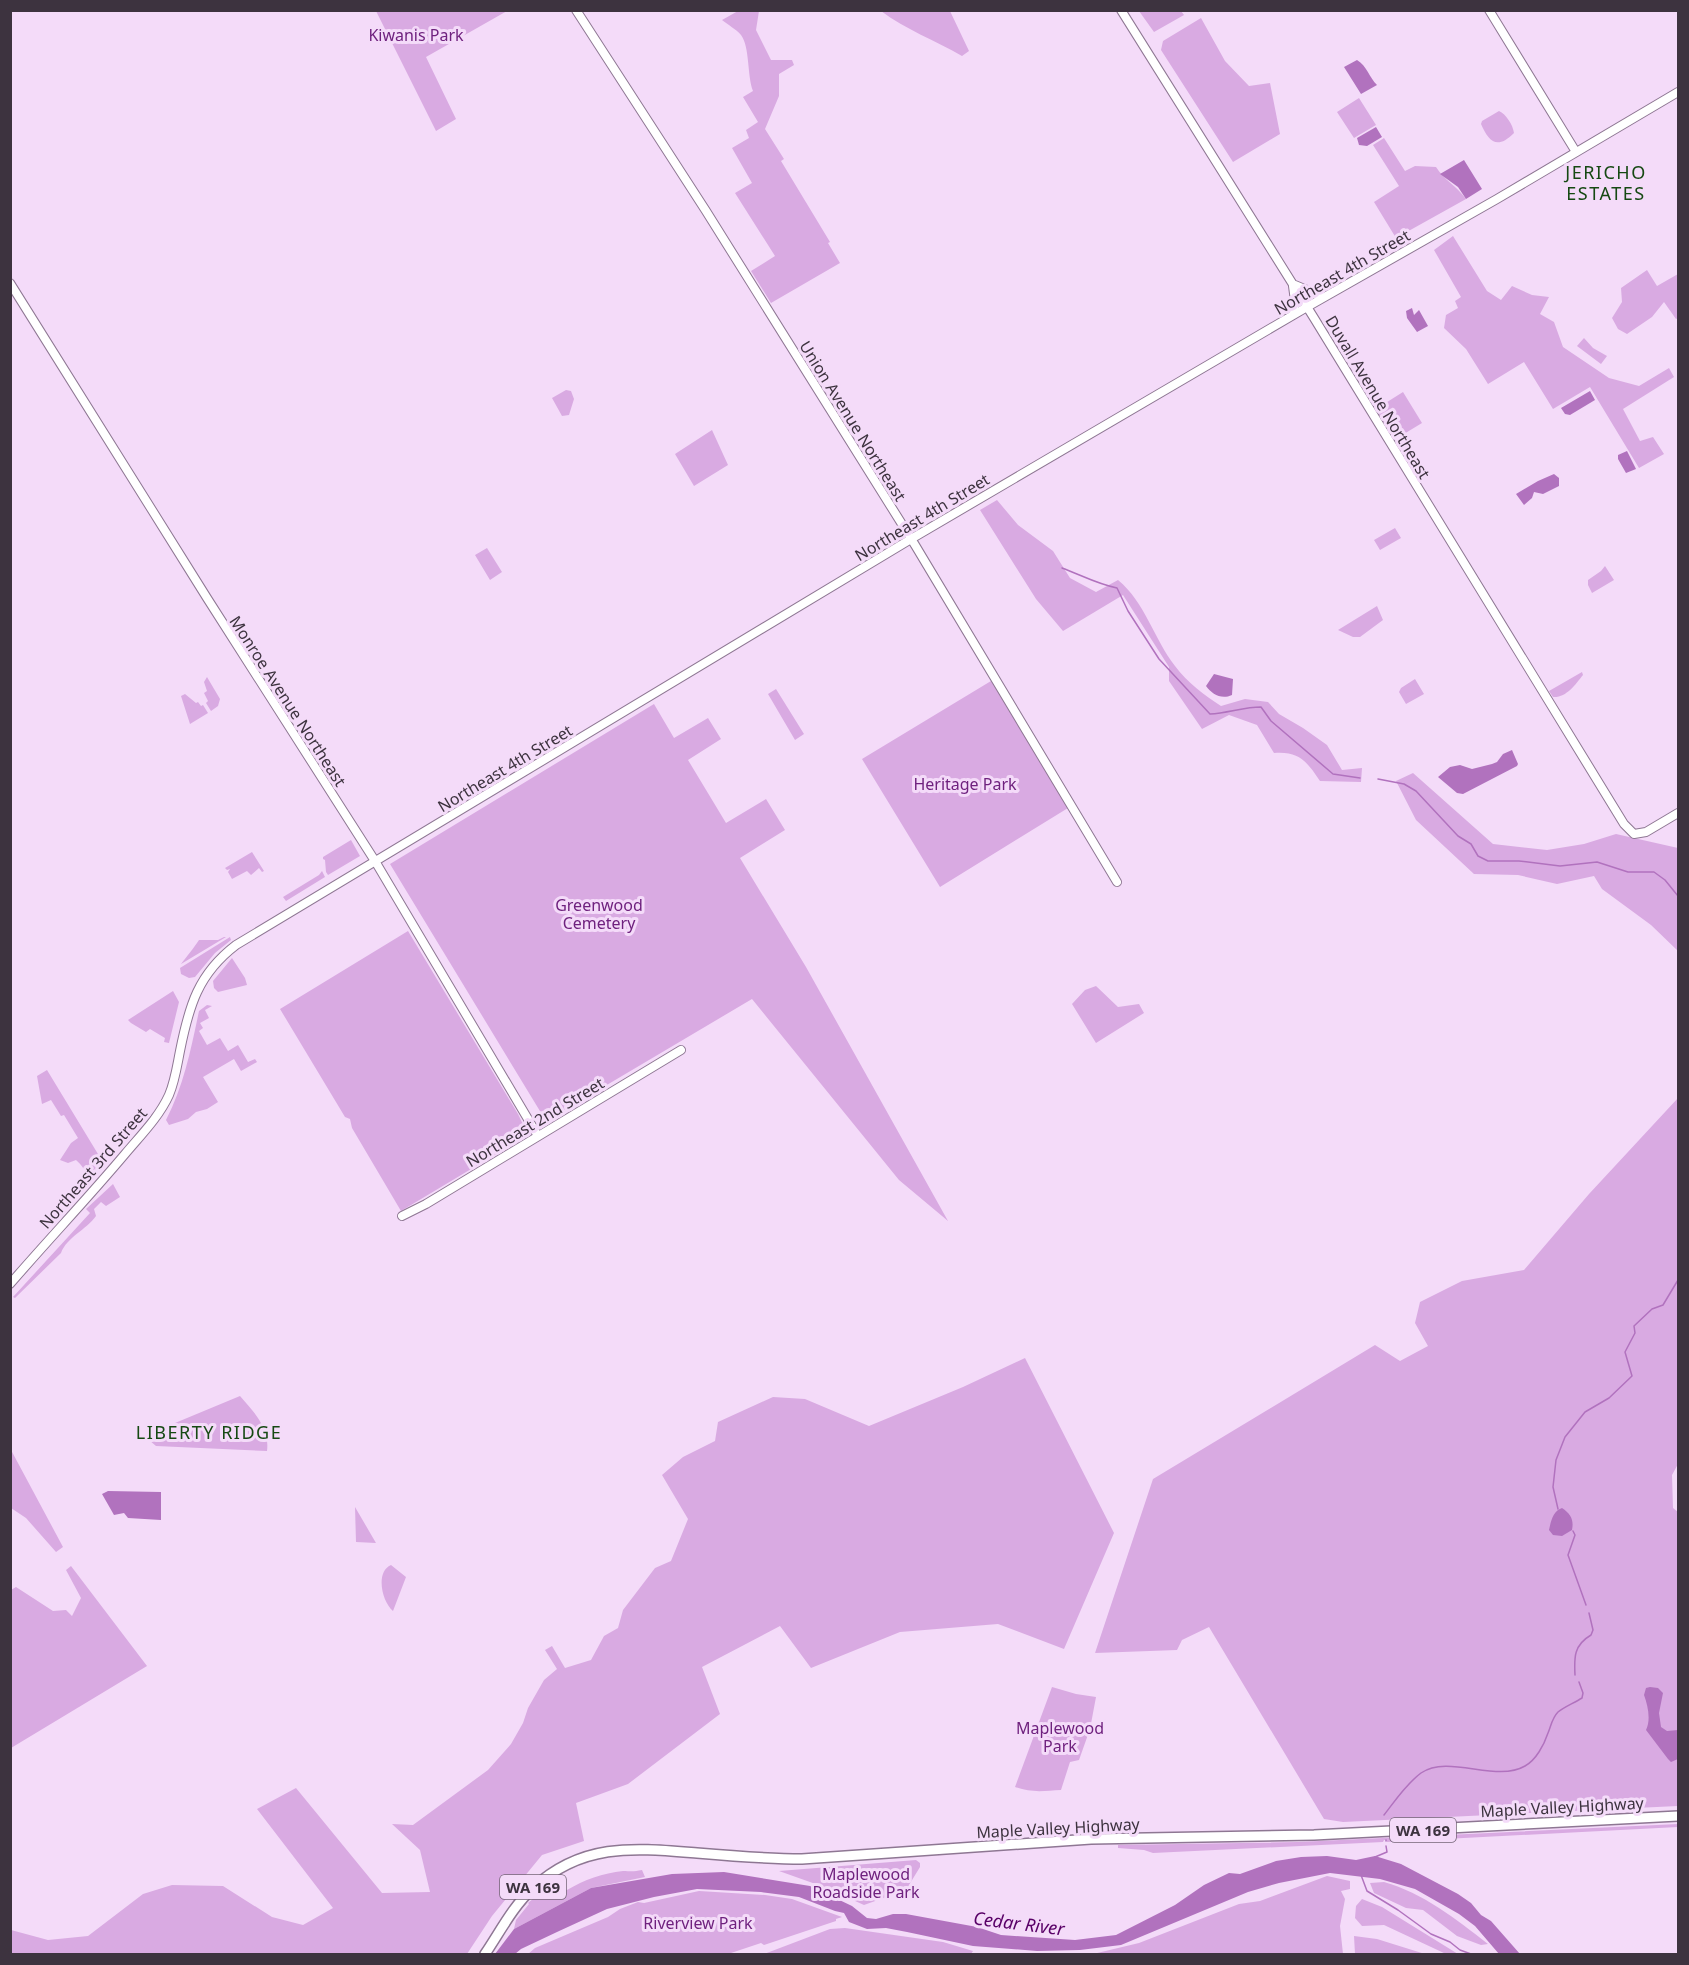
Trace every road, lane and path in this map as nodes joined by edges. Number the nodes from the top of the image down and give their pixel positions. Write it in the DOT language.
graph roads {
  1 [pos="576,10"];
  2 [pos="1121,10"];
  3 [pos="1489,10"];
  4 [pos="1678,92"];
  5 [pos="1576,152"];
  6 [pos="10,283"];
  7 [pos="1293,285"];
  8 [pos="1324,297"];
  9 [pos="1307,307"];
  10 [pos="1293,315"];
  11 [pos="911,538"];
  12 [pos="1678,813"];
  13 [pos="375,861"];
  14 [pos="1117,882"];
  15 [pos="197,990"];
  16 [pos="681,1050"];
  17 [pos="538,1136"];
  18 [pos="402,1216"];
  19 [pos="10,1284"];
  20 [pos="1678,1816"];
  21 [pos="485,1954"];
  1 -- 11 [label="street, Union Avenue Northeast"];
  2 -- 7 [label="street, Duvall Avenue Northeast"];
  3 -- 5 [label="street"];
  4 -- 5 [label="street, Northeast 4th Street"];
  5 -- 8 [label="street, Northeast 4th Street"];
  6 -- 13 [label="street, Monroe Avenue Northeast"];
  7 -- 8 [label="street"];
  7 -- 9 [label="street, Duvall Avenue Northeast"];
  7 -- 10 [label="street"];
  8 -- 9 [label="street, Northeast 4th Street"];
  9 -- 10 [label="street, Northeast 4th Street"];
  9 -- 12 [label="street, Duvall Avenue Northeast"];
  10 -- 11 [label="street, Northeast 4th Street"];
  11 -- 13 [label="street, Northeast 4th Street"];
  11 -- 14 [label="street, Union Avenue Northeast"];
  13 -- 15 [label="street, Northeast 4th Street"];
  13 -- 17 [label="street, Monroe Avenue Northeast"];
  15 -- 19 [label="street, Northeast 3rd Street"];
  16 -- 17 [label="street, Northeast 2nd Street"];
  17 -- 18 [label="street, Northeast 2nd Street"];
  20 -- 21 [label="main road, Maple Valley Highway / WA 169"];
}
